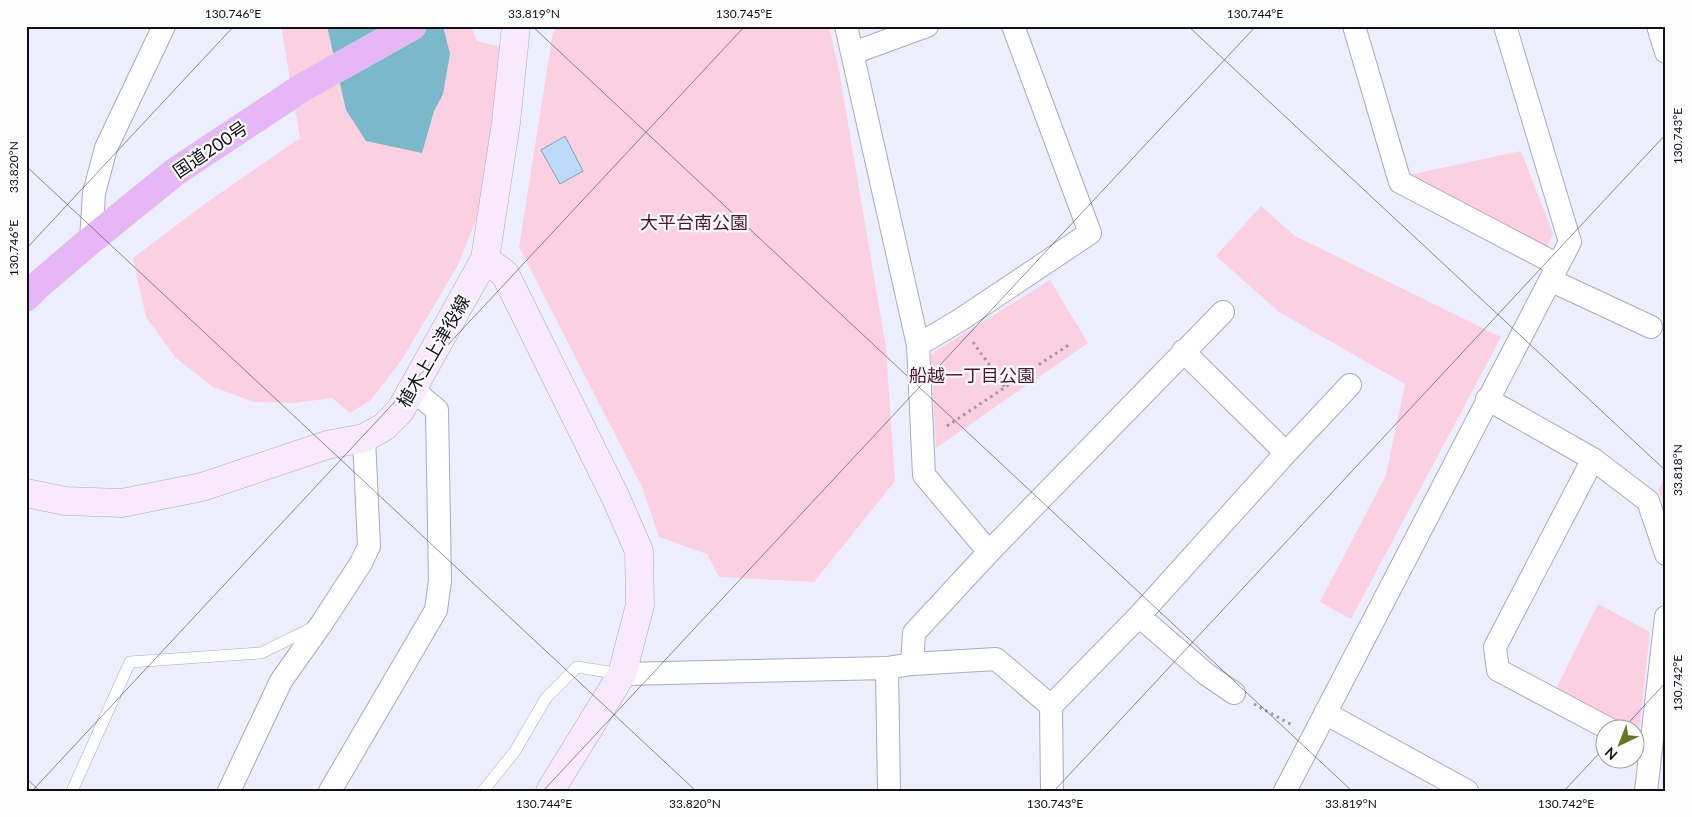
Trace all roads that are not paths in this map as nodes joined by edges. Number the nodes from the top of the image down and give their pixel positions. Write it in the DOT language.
graph roads {
  1 [pos="164,26"];
  2 [pos="412,26"];
  3 [pos="516,26"];
  4 [pos="846,26"];
  5 [pos="927,26"];
  6 [pos="1013,26"];
  7 [pos="1354,26"];
  8 [pos="1505,26"];
  9 [pos="1658,26"];
  10 [pos="1666,52"];
  11 [pos="853,53"];
  12 [pos="91,240"];
  13 [pos="486,259"];
  14 [pos="1554,272"];
  15 [pos="26,297"];
  16 [pos="1223,312"];
  17 [pos="1651,327"];
  18 [pos="918,345"];
  19 [pos="1184,351"];
  20 [pos="1350,385"];
  21 [pos="412,389"];
  22 [pos="1487,399"];
  23 [pos="364,438"];
  24 [pos="1286,453"];
  25 [pos="1593,459"];
  26 [pos="26,493"];
  27 [pos="989,552"];
  28 [pos="1666,554"];
  29 [pos="1139,616"];
  30 [pos="1666,617"];
  31 [pos="322,623"];
  32 [pos="912,664"];
  33 [pos="887,668"];
  34 [pos="622,674"];
  35 [pos="1234,693"];
  36 [pos="1051,706"];
  37 [pos="1325,713"];
  38 [pos="1594,721"];
  39 [pos="1644,735"];
  40 [pos="1644,768"];
  41 [pos="72,791"];
  42 [pos="229,791"];
  43 [pos="330,791"];
  44 [pos="483,791"];
  45 [pos="550,791"];
  46 [pos="889,791"];
  47 [pos="1052,791"];
  48 [pos="1285,791"];
  49 [pos="1467,791"];
  50 [pos="1646,791"];
  1 -- 12 [label="street"];
  2 -- 12 [label="highway, 国道200号"];
  3 -- 13 [label="main road, 植木上上津役線"];
  4 -- 11 [label="street"];
  5 -- 11 [label="street"];
  6 -- 18 [label="street"];
  7 -- 14 [label="street"];
  8 -- 14 [label="street"];
  9 -- 10 [label="street"];
  11 -- 18 [label="street"];
  12 -- 15 [label="highway, 国道200号"];
  13 -- 21 [label="main road, 植木上上津役線"];
  13 -- 34 [label="main road"];
  14 -- 17 [label="street"];
  14 -- 22 [label="street"];
  16 -- 19 [label="street"];
  18 -- 27 [label="street"];
  19 -- 24 [label="street"];
  19 -- 27 [label="street"];
  20 -- 24 [label="street"];
  21 -- 23 [label="main road, 植木上上津役線"];
  21 -- 43 [label="street"];
  22 -- 25 [label="street"];
  22 -- 37 [label="street"];
  23 -- 26 [label="main road, 植木上上津役線"];
  23 -- 31 [label="street"];
  24 -- 29 [label="street"];
  25 -- 28 [label="street"];
  25 -- 38 [label="street"];
  27 -- 32 [label="street"];
  29 -- 35 [label="street"];
  29 -- 36 [label="street"];
  30 -- 39 [label="street"];
  31 -- 41 [label="lane"];
  31 -- 42 [label="street"];
  32 -- 33 [label="street"];
  32 -- 36 [label="street"];
  33 -- 34 [label="street"];
  33 -- 46 [label="street"];
  34 -- 44 [label="lane"];
  34 -- 45 [label="main road"];
  36 -- 47 [label="street"];
  37 -- 48 [label="street"];
  37 -- 49 [label="street"];
  40 -- 50 [label="street"];
}
